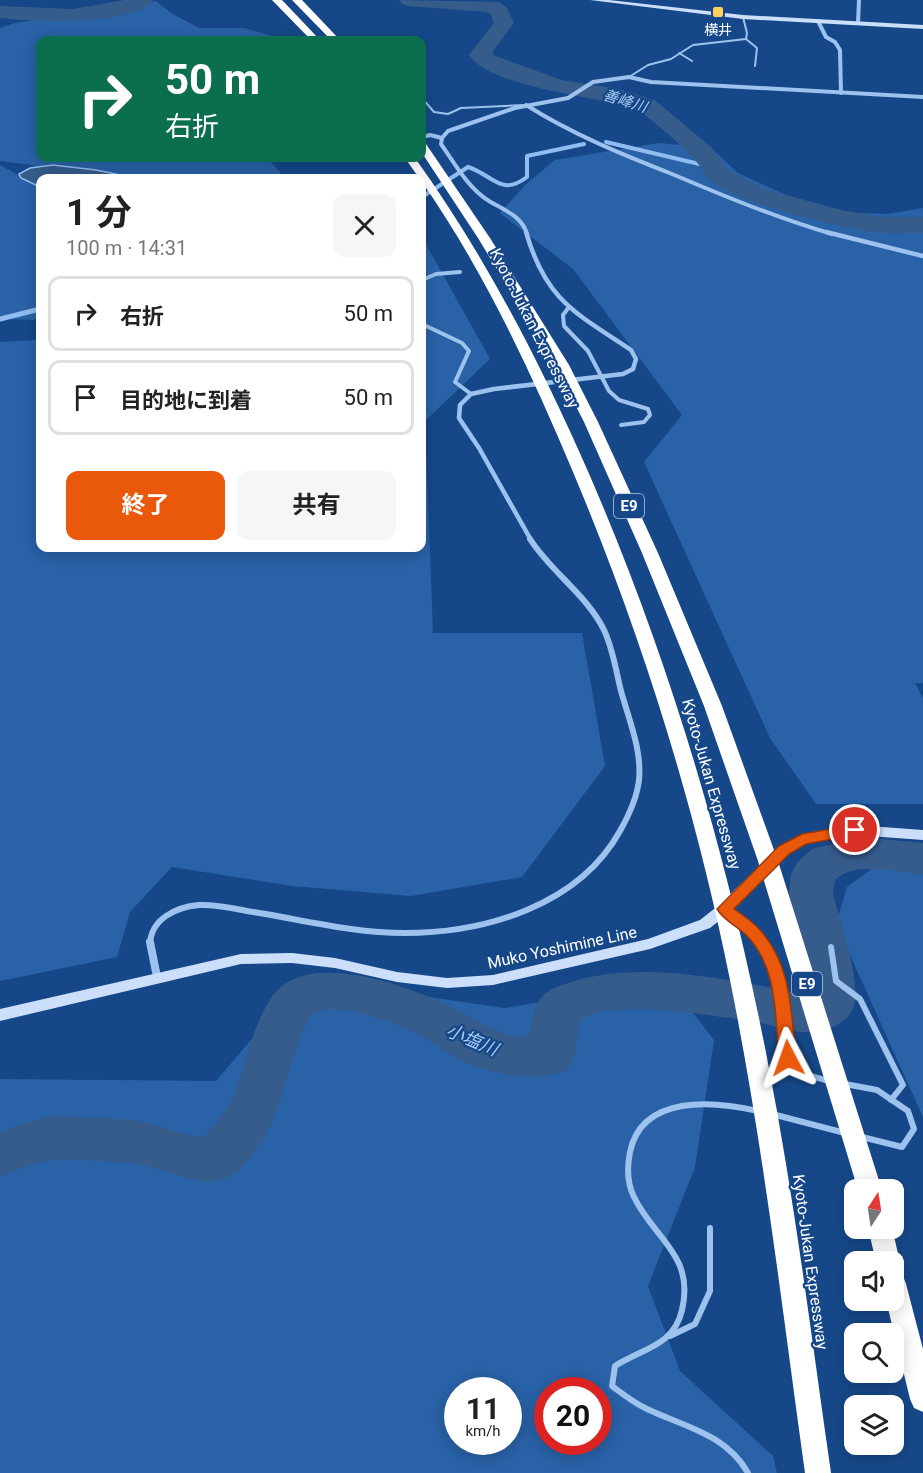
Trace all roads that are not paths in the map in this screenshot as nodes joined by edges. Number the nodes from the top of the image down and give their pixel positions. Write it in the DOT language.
graph roads {
  1 [pos="277,0"];
  2 [pos="297,0"];
  3 [pos="592,0"];
  4 [pos="859,0"];
  5 [pos="742,17"];
  6 [pos="818,21"];
  7 [pos="858,24"];
  8 [pos="923,27"];
  9 [pos="312,36"];
  10 [pos="332,36"];
  11 [pos="746,39"];
  12 [pos="679,53"];
  13 [pos="692,61"];
  14 [pos="755,66"];
  15 [pos="629,77"];
  16 [pos="841,93"];
  17 [pos="923,97"];
  18 [pos="426,103"];
  19 [pos="526,105"];
  20 [pos="426,136"];
  21 [pos="442,138"];
  22 [pos="426,152"];
  23 [pos="426,182"];
  24 [pos="923,256"];
  25 [pos="460,272"];
  26 [pos="426,278"];
  27 [pos="568,307"];
  28 [pos="426,326"];
  29 [pos="471,394"];
  30 [pos="621,425"];
  31 [pos="923,836"];
  32 [pos="724,909"];
  33 [pos="831,947"];
  34 [pos="157,977"];
  35 [pos="0,1016"];
  36 [pos="891,1100"];
  37 [pos="867,1179"];
  38 [pos="710,1227"];
  39 [pos="901,1311"];
  40 [pos="670,1336"];
  41 [pos="923,1400"];
  42 [pos="748,1473"];
  43 [pos="818,1473"];
  1 -- 9 [label="highway"];
  2 -- 10 [label="highway"];
  3 -- 5 [label="main road"];
  4 -- 7 [label="street"];
  5 -- 6 [label="main road"];
  5 -- 11 [label="lane"];
  6 -- 7 [label="main road"];
  6 -- 16 [label="street"];
  7 -- 8 [label="main road"];
  11 -- 12 [label="lane"];
  11 -- 14 [label="lane"];
  12 -- 13 [label="lane"];
  12 -- 15 [label="lane"];
  15 -- 16 [label="street"];
  15 -- 19 [label="street"];
  16 -- 17 [label="street"];
  18 -- 19 [label="lane"];
  19 -- 21 [label="street"];
  19 -- 24 [label="street"];
  20 -- 21 [label="street"];
  21 -- 27 [label="street"];
  22 -- 37 [label="highway, Kyoto-Jukan Expressway / E9"];
  23 -- 43 [label="highway, Kyoto-Jukan Expressway / E9"];
  25 -- 26 [label="lane"];
  27 -- 29 [label="street"];
  27 -- 30 [label="lane"];
  28 -- 29 [label="lane"];
  29 -- 34 [label="street"];
  31 -- 32 [label="main road, Muko Yoshimine Line"];
  32 -- 34 [label="main road, Muko Yoshimine Line"];
  32 -- 36 [label="lane"];
  33 -- 36 [label="lane"];
  34 -- 35 [label="main road, Muko Yoshimine Line"];
  36 -- 40 [label="lane"];
  38 -- 40 [label="lane"];
  39 -- 41 [label="highway"];
  40 -- 42 [label="lane"];
}
